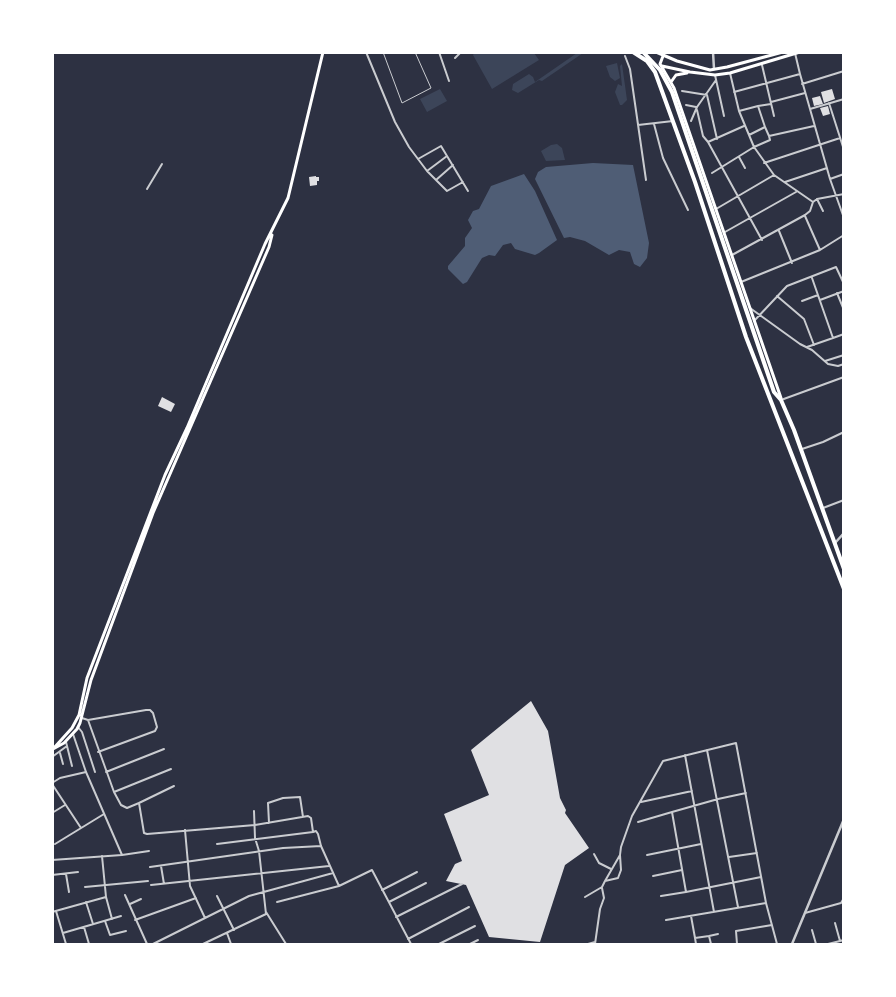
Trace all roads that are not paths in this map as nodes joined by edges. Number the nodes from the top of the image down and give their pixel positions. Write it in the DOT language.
graph roads {
  1 [pos="322,52"];
  2 [pos="366,52"];
  3 [pos="383,52"];
  4 [pos="415,52"];
  5 [pos="439,52"];
  6 [pos="461,52"];
  7 [pos="633,52"];
  8 [pos="643,52"];
  9 [pos="713,52"];
  10 [pos="783,52"];
  11 [pos="800,52"];
  12 [pos="795,53"];
  13 [pos="626,54"];
  14 [pos="659,54"];
  15 [pos="455,58"];
  16 [pos="624,59"];
  17 [pos="762,64"];
  18 [pos="652,66"];
  19 [pos="661,66"];
  20 [pos="714,69"];
  21 [pos="844,71"];
  22 [pos="690,72"];
  23 [pos="730,73"];
  24 [pos="800,74"];
  25 [pos="715,75"];
  26 [pos="716,80"];
  27 [pos="449,81"];
  28 [pos="671,82"];
  29 [pos="767,84"];
  30 [pos="802,84"];
  31 [pos="682,91"];
  32 [pos="734,92"];
  33 [pos="805,93"];
  34 [pos="707,95"];
  35 [pos="844,99"];
  36 [pos="771,103"];
  37 [pos="829,103"];
  38 [pos="686,105"];
  39 [pos="758,106"];
  40 [pos="697,108"];
  41 [pos="810,109"];
  42 [pos="739,111"];
  43 [pos="724,116"];
  44 [pos="774,116"];
  45 [pos="673,121"];
  46 [pos="691,121"];
  47 [pos="654,124"];
  48 [pos="638,125"];
  49 [pos="744,126"];
  50 [pos="815,126"];
  51 [pos="765,127"];
  52 [pos="749,135"];
  53 [pos="769,136"];
  54 [pos="840,138"];
  55 [pos="717,139"];
  56 [pos="708,142"];
  57 [pos="820,145"];
  58 [pos="754,147"];
  59 [pos="844,150"];
  60 [pos="447,156"];
  61 [pos="738,157"];
  62 [pos="418,159"];
  63 [pos="764,163"];
  64 [pos="162,164"];
  65 [pos="453,165"];
  66 [pos="721,167"];
  67 [pos="745,168"];
  68 [pos="827,168"];
  69 [pos="427,171"];
  70 [pos="712,173"];
  71 [pos="844,174"];
  72 [pos="774,175"];
  73 [pos="830,179"];
  74 [pos="436,180"];
  75 [pos="646,180"];
  76 [pos="463,182"];
  77 [pos="706,182"];
  78 [pos="785,182"];
  79 [pos="696,186"];
  80 [pos="147,189"];
  81 [pos="708,190"];
  82 [pos="468,191"];
  83 [pos="796,192"];
  84 [pos="699,193"];
  85 [pos="844,194"];
  86 [pos="837,196"];
  87 [pos="737,197"];
  88 [pos="817,199"];
  89 [pos="813,202"];
  90 [pos="716,209"];
  91 [pos="688,210"];
  92 [pos="823,211"];
  93 [pos="843,214"];
  94 [pos="805,216"];
  95 [pos="844,218"];
  96 [pos="750,219"];
  97 [pos="273,229"];
  98 [pos="778,231"];
  99 [pos="724,232"];
  100 [pos="844,236"];
  101 [pos="762,240"];
  102 [pos="820,250"];
  103 [pos="732,255"];
  104 [pos="792,263"];
  105 [pos="844,272"];
  106 [pos="844,276"];
  107 [pos="811,277"];
  108 [pos="741,282"];
  109 [pos="844,284"];
  110 [pos="844,291"];
  111 [pos="838,293"];
  112 [pos="778,296"];
  113 [pos="818,296"];
  114 [pos="819,300"];
  115 [pos="802,301"];
  116 [pos="750,308"];
  117 [pos="844,310"];
  118 [pos="761,315"];
  119 [pos="754,321"];
  120 [pos="844,334"];
  121 [pos="833,338"];
  122 [pos="814,345"];
  123 [pos="806,348"];
  124 [pos="843,355"];
  125 [pos="825,361"];
  126 [pos="844,364"];
  127 [pos="844,377"];
  128 [pos="781,400"];
  129 [pos="844,432"];
  130 [pos="801,449"];
  131 [pos="844,500"];
  132 [pos="821,509"];
  133 [pos="844,533"];
  134 [pos="834,545"];
  135 [pos="844,569"];
  136 [pos="844,589"];
  137 [pos="82,718"];
  138 [pos="88,720"];
  139 [pos="78,727"];
  140 [pos="73,734"];
  141 [pos="66,742"];
  142 [pos="67,746"];
  143 [pos="53,749"];
  144 [pos="164,749"];
  145 [pos="707,750"];
  146 [pos="98,752"];
  147 [pos="60,753"];
  148 [pos="685,755"];
  149 [pos="52,757"];
  150 [pos="63,764"];
  151 [pos="72,766"];
  152 [pos="171,769"];
  153 [pos="86,772"];
  154 [pos="95,772"];
  155 [pos="106,772"];
  156 [pos="52,783"];
  157 [pos="174,786"];
  158 [pos="692,791"];
  159 [pos="114,792"];
  160 [pos="746,793"];
  161 [pos="718,799"];
  162 [pos="639,802"];
  163 [pos="139,803"];
  164 [pos="65,805"];
  165 [pos="694,807"];
  166 [pos="254,811"];
  167 [pos="672,812"];
  168 [pos="52,813"];
  169 [pos="104,814"];
  170 [pos="303,817"];
  171 [pos="844,820"];
  172 [pos="638,822"];
  173 [pos="269,823"];
  174 [pos="255,825"];
  175 [pos="81,828"];
  176 [pos="185,830"];
  177 [pos="313,832"];
  178 [pos="256,840"];
  179 [pos="55,844"];
  180 [pos="217,844"];
  181 [pos="702,844"];
  182 [pos="321,846"];
  183 [pos="678,849"];
  184 [pos="149,851"];
  185 [pos="259,851"];
  186 [pos="757,853"];
  187 [pos="594,854"];
  188 [pos="122,855"];
  189 [pos="620,855"];
  190 [pos="647,855"];
  191 [pos="102,856"];
  192 [pos="729,858"];
  193 [pos="52,860"];
  194 [pos="188,861"];
  195 [pos="161,866"];
  196 [pos="330,866"];
  197 [pos="150,867"];
  198 [pos="612,869"];
  199 [pos="682,870"];
  200 [pos="78,872"];
  201 [pos="417,872"];
  202 [pos="66,873"];
  203 [pos="261,873"];
  204 [pos="332,873"];
  205 [pos="52,875"];
  206 [pos="653,876"];
  207 [pos="762,878"];
  208 [pos="148,880"];
  209 [pos="605,881"];
  210 [pos="189,882"];
  211 [pos="733,882"];
  212 [pos="426,883"];
  213 [pos="164,884"];
  214 [pos="462,884"];
  215 [pos="105,885"];
  216 [pos="151,885"];
  217 [pos="339,886"];
  218 [pos="85,887"];
  219 [pos="602,887"];
  220 [pos="709,888"];
  221 [pos="382,890"];
  222 [pos="69,892"];
  223 [pos="686,892"];
  224 [pos="264,893"];
  225 [pos="125,895"];
  226 [pos="217,896"];
  227 [pos="660,896"];
  228 [pos="106,897"];
  229 [pos="585,897"];
  230 [pos="196,898"];
  231 [pos="844,898"];
  232 [pos="141,899"];
  233 [pos="86,902"];
  234 [pos="277,902"];
  235 [pos="388,902"];
  236 [pos="766,903"];
  237 [pos="842,903"];
  238 [pos="128,904"];
  239 [pos="843,906"];
  240 [pos="469,907"];
  241 [pos="223,908"];
  242 [pos="738,908"];
  243 [pos="56,911"];
  244 [pos="52,912"];
  245 [pos="266,912"];
  246 [pos="714,912"];
  247 [pos="805,913"];
  248 [pos="121,916"];
  249 [pos="691,916"];
  250 [pos="396,917"];
  251 [pos="205,918"];
  252 [pos="112,919"];
  253 [pos="135,920"];
  254 [pos="666,920"];
  255 [pos="105,921"];
  256 [pos="835,923"];
  257 [pos="93,925"];
  258 [pos="772,925"];
  259 [pos="475,926"];
  260 [pos="84,927"];
  261 [pos="234,930"];
  262 [pos="812,930"];
  263 [pos="126,931"];
  264 [pos="63,933"];
  265 [pos="227,933"];
  266 [pos="718,934"];
  267 [pos="709,936"];
  268 [pos="695,938"];
  269 [pos="408,939"];
  270 [pos="478,940"];
  271 [pos="842,941"];
  272 [pos="595,943"];
  273 [pos="66,944"];
  274 [pos="89,944"];
  275 [pos="147,944"];
  276 [pos="152,944"];
  277 [pos="205,944"];
  278 [pos="231,944"];
  279 [pos="286,944"];
  280 [pos="411,944"];
  281 [pos="439,944"];
  282 [pos="470,944"];
  283 [pos="588,944"];
  284 [pos="696,944"];
  285 [pos="711,944"];
  286 [pos="737,944"];
  287 [pos="772,944"];
  288 [pos="778,944"];
  289 [pos="792,944"];
  290 [pos="816,944"];
  291 [pos="828,944"];
  1 -- 97 [label="main road"];
  2 -- 62 [label="street"];
  3 -- 4 [label="lane"];
  5 -- 27 [label="street"];
  6 -- 15 [label="street"];
  7 -- 18 [label="highway"];
  8 -- 128 [label="highway"];
  9 -- 20 [label="street"];
  10 -- 20 [label="main road"];
  11 -- 12 [label="main road"];
  12 -- 17 [label="main road"];
  12 -- 24 [label="street"];
  13 -- 16 [label="street"];
  13 -- 48 [label="street"];
  14 -- 19 [label="main road"];
  14 -- 20 [label="main road"];
  17 -- 23 [label="main road"];
  17 -- 29 [label="street"];
  18 -- 19 [label="main road"];
  18 -- 45 [label="highway"];
  19 -- 22 [label="main road"];
  19 -- 28 [label="main road"];
  21 -- 30 [label="street"];
  22 -- 25 [label="main road"];
  22 -- 28 [label="main road"];
  23 -- 25 [label="main road"];
  23 -- 32 [label="street"];
  24 -- 29 [label="street"];
  24 -- 30 [label="street"];
  25 -- 26 [label="street"];
  26 -- 34 [label="street"];
  26 -- 43 [label="street"];
  28 -- 77 [label="main road"];
  29 -- 32 [label="street"];
  29 -- 36 [label="street"];
  30 -- 33 [label="street"];
  31 -- 34 [label="street"];
  32 -- 42 [label="street"];
  33 -- 36 [label="street"];
  33 -- 41 [label="street"];
  34 -- 40 [label="street"];
  34 -- 55 [label="street"];
  35 -- 37 [label="street"];
  36 -- 39 [label="street"];
  36 -- 44 [label="street"];
  37 -- 41 [label="street"];
  37 -- 54 [label="street"];
  38 -- 40 [label="street"];
  39 -- 42 [label="street"];
  39 -- 51 [label="street"];
  40 -- 46 [label="street"];
  40 -- 56 [label="street"];
  41 -- 50 [label="street"];
  42 -- 49 [label="street"];
  45 -- 47 [label="street"];
  45 -- 79 [label="highway"];
  47 -- 48 [label="street"];
  47 -- 91 [label="street"];
  48 -- 75 [label="street"];
  49 -- 52 [label="street"];
  49 -- 55 [label="street"];
  50 -- 53 [label="street"];
  50 -- 57 [label="street"];
  51 -- 52 [label="street"];
  51 -- 53 [label="street"];
  52 -- 58 [label="street"];
  53 -- 58 [label="street"];
  54 -- 57 [label="street"];
  54 -- 59 [label="street"];
  55 -- 56 [label="street"];
  56 -- 66 [label="street"];
  57 -- 63 [label="street"];
  57 -- 68 [label="street"];
  58 -- 61 [label="street"];
  58 -- 63 [label="street"];
  60 -- 62 [label="street"];
  60 -- 65 [label="street"];
  60 -- 69 [label="street"];
  61 -- 66 [label="street"];
  61 -- 67 [label="street"];
  62 -- 69 [label="street"];
  63 -- 72 [label="street"];
  64 -- 80 [label="street"];
  65 -- 74 [label="street"];
  65 -- 76 [label="street"];
  66 -- 70 [label="street"];
  66 -- 87 [label="street"];
  68 -- 73 [label="street"];
  68 -- 78 [label="street"];
  69 -- 74 [label="street"];
  71 -- 73 [label="street"];
  72 -- 78 [label="street"];
  72 -- 87 [label="street"];
  73 -- 86 [label="street"];
  74 -- 76 [label="street"];
  76 -- 82 [label="street"];
  77 -- 79 [label="highway"];
  77 -- 81 [label="main road"];
  78 -- 83 [label="street"];
  79 -- 84 [label="highway"];
  81 -- 84 [label="highway"];
  81 -- 90 [label="main road"];
  83 -- 89 [label="street"];
  83 -- 96 [label="street"];
  84 -- 136 [label="highway"];
  85 -- 86 [label="street"];
  86 -- 88 [label="street"];
  86 -- 93 [label="street"];
  87 -- 90 [label="street"];
  87 -- 96 [label="street"];
  88 -- 89 [label="street"];
  88 -- 92 [label="street"];
  89 -- 94 [label="street"];
  90 -- 99 [label="main road"];
  93 -- 95 [label="street"];
  94 -- 98 [label="street"];
  94 -- 102 [label="street"];
  96 -- 99 [label="street"];
  96 -- 101 [label="street"];
  97 -- 137 [label="main road"];
  97 -- 143 [label="main road"];
  98 -- 101 [label="street"];
  98 -- 104 [label="street"];
  99 -- 103 [label="main road"];
  100 -- 102 [label="street"];
  101 -- 103 [label="street"];
  102 -- 104 [label="street"];
  103 -- 108 [label="main road"];
  104 -- 108 [label="street"];
  105 -- 106 [label="street"];
  107 -- 109 [label="street"];
  107 -- 112 [label="street"];
  107 -- 113 [label="street"];
  108 -- 116 [label="main road"];
  110 -- 111 [label="street"];
  111 -- 114 [label="street"];
  111 -- 117 [label="street"];
  112 -- 118 [label="street"];
  112 -- 122 [label="street"];
  113 -- 114 [label="street"];
  113 -- 115 [label="street"];
  114 -- 121 [label="street"];
  116 -- 118 [label="street"];
  116 -- 119 [label="main road"];
  118 -- 119 [label="street"];
  118 -- 123 [label="street"];
  119 -- 128 [label="main road"];
  120 -- 121 [label="street"];
  121 -- 122 [label="street"];
  122 -- 123 [label="street"];
  123 -- 125 [label="street"];
  124 -- 125 [label="street"];
  125 -- 126 [label="street"];
  127 -- 128 [label="street"];
  128 -- 130 [label="highway"];
  129 -- 130 [label="street"];
  130 -- 132 [label="highway"];
  131 -- 132 [label="street"];
  132 -- 134 [label="highway"];
  133 -- 134 [label="street"];
  134 -- 135 [label="highway"];
  137 -- 138 [label="street"];
  137 -- 139 [label="main road"];
  138 -- 146 [label="street"];
  138 -- 146 [label="street"];
  139 -- 140 [label="main road"];
  139 -- 154 [label="street"];
  140 -- 141 [label="main road"];
  140 -- 153 [label="street"];
  141 -- 142 [label="street"];
  141 -- 143 [label="main road"];
  142 -- 147 [label="street"];
  142 -- 151 [label="street"];
  144 -- 155 [label="street"];
  145 -- 148 [label="street"];
  145 -- 160 [label="street"];
  145 -- 161 [label="street"];
  146 -- 155 [label="street"];
  147 -- 149 [label="street"];
  147 -- 150 [label="street"];
  148 -- 158 [label="street"];
  148 -- 162 [label="street"];
  152 -- 159 [label="street"];
  153 -- 156 [label="street"];
  153 -- 169 [label="street"];
  155 -- 159 [label="street"];
  156 -- 164 [label="street"];
  157 -- 163 [label="street"];
  158 -- 162 [label="street"];
  158 -- 165 [label="street"];
  159 -- 163 [label="street"];
  160 -- 161 [label="street"];
  160 -- 186 [label="street"];
  161 -- 165 [label="street"];
  161 -- 192 [label="street"];
  162 -- 189 [label="street"];
  163 -- 176 [label="street"];
  164 -- 168 [label="street"];
  164 -- 175 [label="street"];
  165 -- 167 [label="street"];
  165 -- 181 [label="street"];
  166 -- 174 [label="street"];
  167 -- 172 [label="street"];
  167 -- 183 [label="street"];
  169 -- 175 [label="street"];
  169 -- 188 [label="street"];
  170 -- 173 [label="street"];
  170 -- 173 [label="street"];
  170 -- 177 [label="street"];
  171 -- 247 [label="street"];
  173 -- 174 [label="street"];
  174 -- 176 [label="street"];
  174 -- 178 [label="street"];
  175 -- 179 [label="street"];
  176 -- 194 [label="street"];
  177 -- 178 [label="street"];
  177 -- 182 [label="street"];
  178 -- 180 [label="street"];
  178 -- 185 [label="street"];
  181 -- 183 [label="street"];
  181 -- 220 [label="street"];
  182 -- 185 [label="street"];
  182 -- 196 [label="street"];
  183 -- 190 [label="street"];
  183 -- 199 [label="street"];
  184 -- 188 [label="street"];
  185 -- 194 [label="street"];
  185 -- 203 [label="street"];
  186 -- 192 [label="street"];
  186 -- 207 [label="street"];
  187 -- 198 [label="street"];
  188 -- 191 [label="street"];
  189 -- 198 [label="street"];
  189 -- 209 [label="street"];
  191 -- 193 [label="street"];
  191 -- 215 [label="street"];
  192 -- 211 [label="street"];
  194 -- 195 [label="street"];
  194 -- 210 [label="street"];
  195 -- 197 [label="street"];
  195 -- 213 [label="street"];
  196 -- 203 [label="street"];
  196 -- 204 [label="street"];
  198 -- 209 [label="street"];
  199 -- 206 [label="street"];
  199 -- 223 [label="street"];
  200 -- 202 [label="street"];
  201 -- 221 [label="street"];
  202 -- 205 [label="street"];
  202 -- 222 [label="street"];
  203 -- 210 [label="street"];
  203 -- 224 [label="street"];
  204 -- 217 [label="street"];
  204 -- 224 [label="street"];
  207 -- 211 [label="street"];
  207 -- 236 [label="street"];
  208 -- 215 [label="street"];
  209 -- 219 [label="street"];
  210 -- 213 [label="street"];
  210 -- 230 [label="street"];
  211 -- 220 [label="street"];
  211 -- 242 [label="street"];
  212 -- 235 [label="street"];
  213 -- 216 [label="street"];
  214 -- 250 [label="street"];
  215 -- 218 [label="street"];
  215 -- 228 [label="street"];
  217 -- 221 [label="street"];
  217 -- 234 [label="street"];
  219 -- 229 [label="street"];
  219 -- 272 [label="street"];
  220 -- 223 [label="street"];
  220 -- 246 [label="street"];
  221 -- 235 [label="street"];
  223 -- 227 [label="street"];
  224 -- 241 [label="street"];
  224 -- 245 [label="street"];
  225 -- 238 [label="street"];
  226 -- 241 [label="street"];
  228 -- 233 [label="street"];
  228 -- 252 [label="street"];
  230 -- 251 [label="street"];
  230 -- 253 [label="street"];
  231 -- 237 [label="street"];
  232 -- 238 [label="street"];
  233 -- 243 [label="street"];
  233 -- 257 [label="street"];
  235 -- 250 [label="street"];
  236 -- 242 [label="street"];
  236 -- 258 [label="street"];
  237 -- 239 [label="street"];
  237 -- 247 [label="street"];
  238 -- 253 [label="street"];
  240 -- 269 [label="street"];
  241 -- 251 [label="street"];
  241 -- 261 [label="street"];
  242 -- 246 [label="street"];
  243 -- 244 [label="street"];
  243 -- 264 [label="street"];
  245 -- 261 [label="street"];
  245 -- 279 [label="street"];
  246 -- 249 [label="street"];
  247 -- 289 [label="street"];
  248 -- 252 [label="street"];
  249 -- 254 [label="street"];
  249 -- 268 [label="street"];
  250 -- 269 [label="street"];
  251 -- 276 [label="street"];
  252 -- 255 [label="street"];
  253 -- 275 [label="street"];
  255 -- 257 [label="street"];
  255 -- 263 [label="street"];
  256 -- 271 [label="street"];
  257 -- 260 [label="street"];
  258 -- 286 [label="street"];
  258 -- 288 [label="street"];
  259 -- 281 [label="street"];
  260 -- 264 [label="street"];
  260 -- 274 [label="street"];
  261 -- 265 [label="street"];
  262 -- 290 [label="street"];
  264 -- 273 [label="street"];
  265 -- 277 [label="street"];
  265 -- 278 [label="street"];
  266 -- 267 [label="street"];
  267 -- 268 [label="street"];
  267 -- 285 [label="street"];
  268 -- 284 [label="street"];
  269 -- 280 [label="street"];
  270 -- 282 [label="street"];
  271 -- 291 [label="street"];
  272 -- 283 [label="street"];
  287 -- 288 [label="street"];
}
